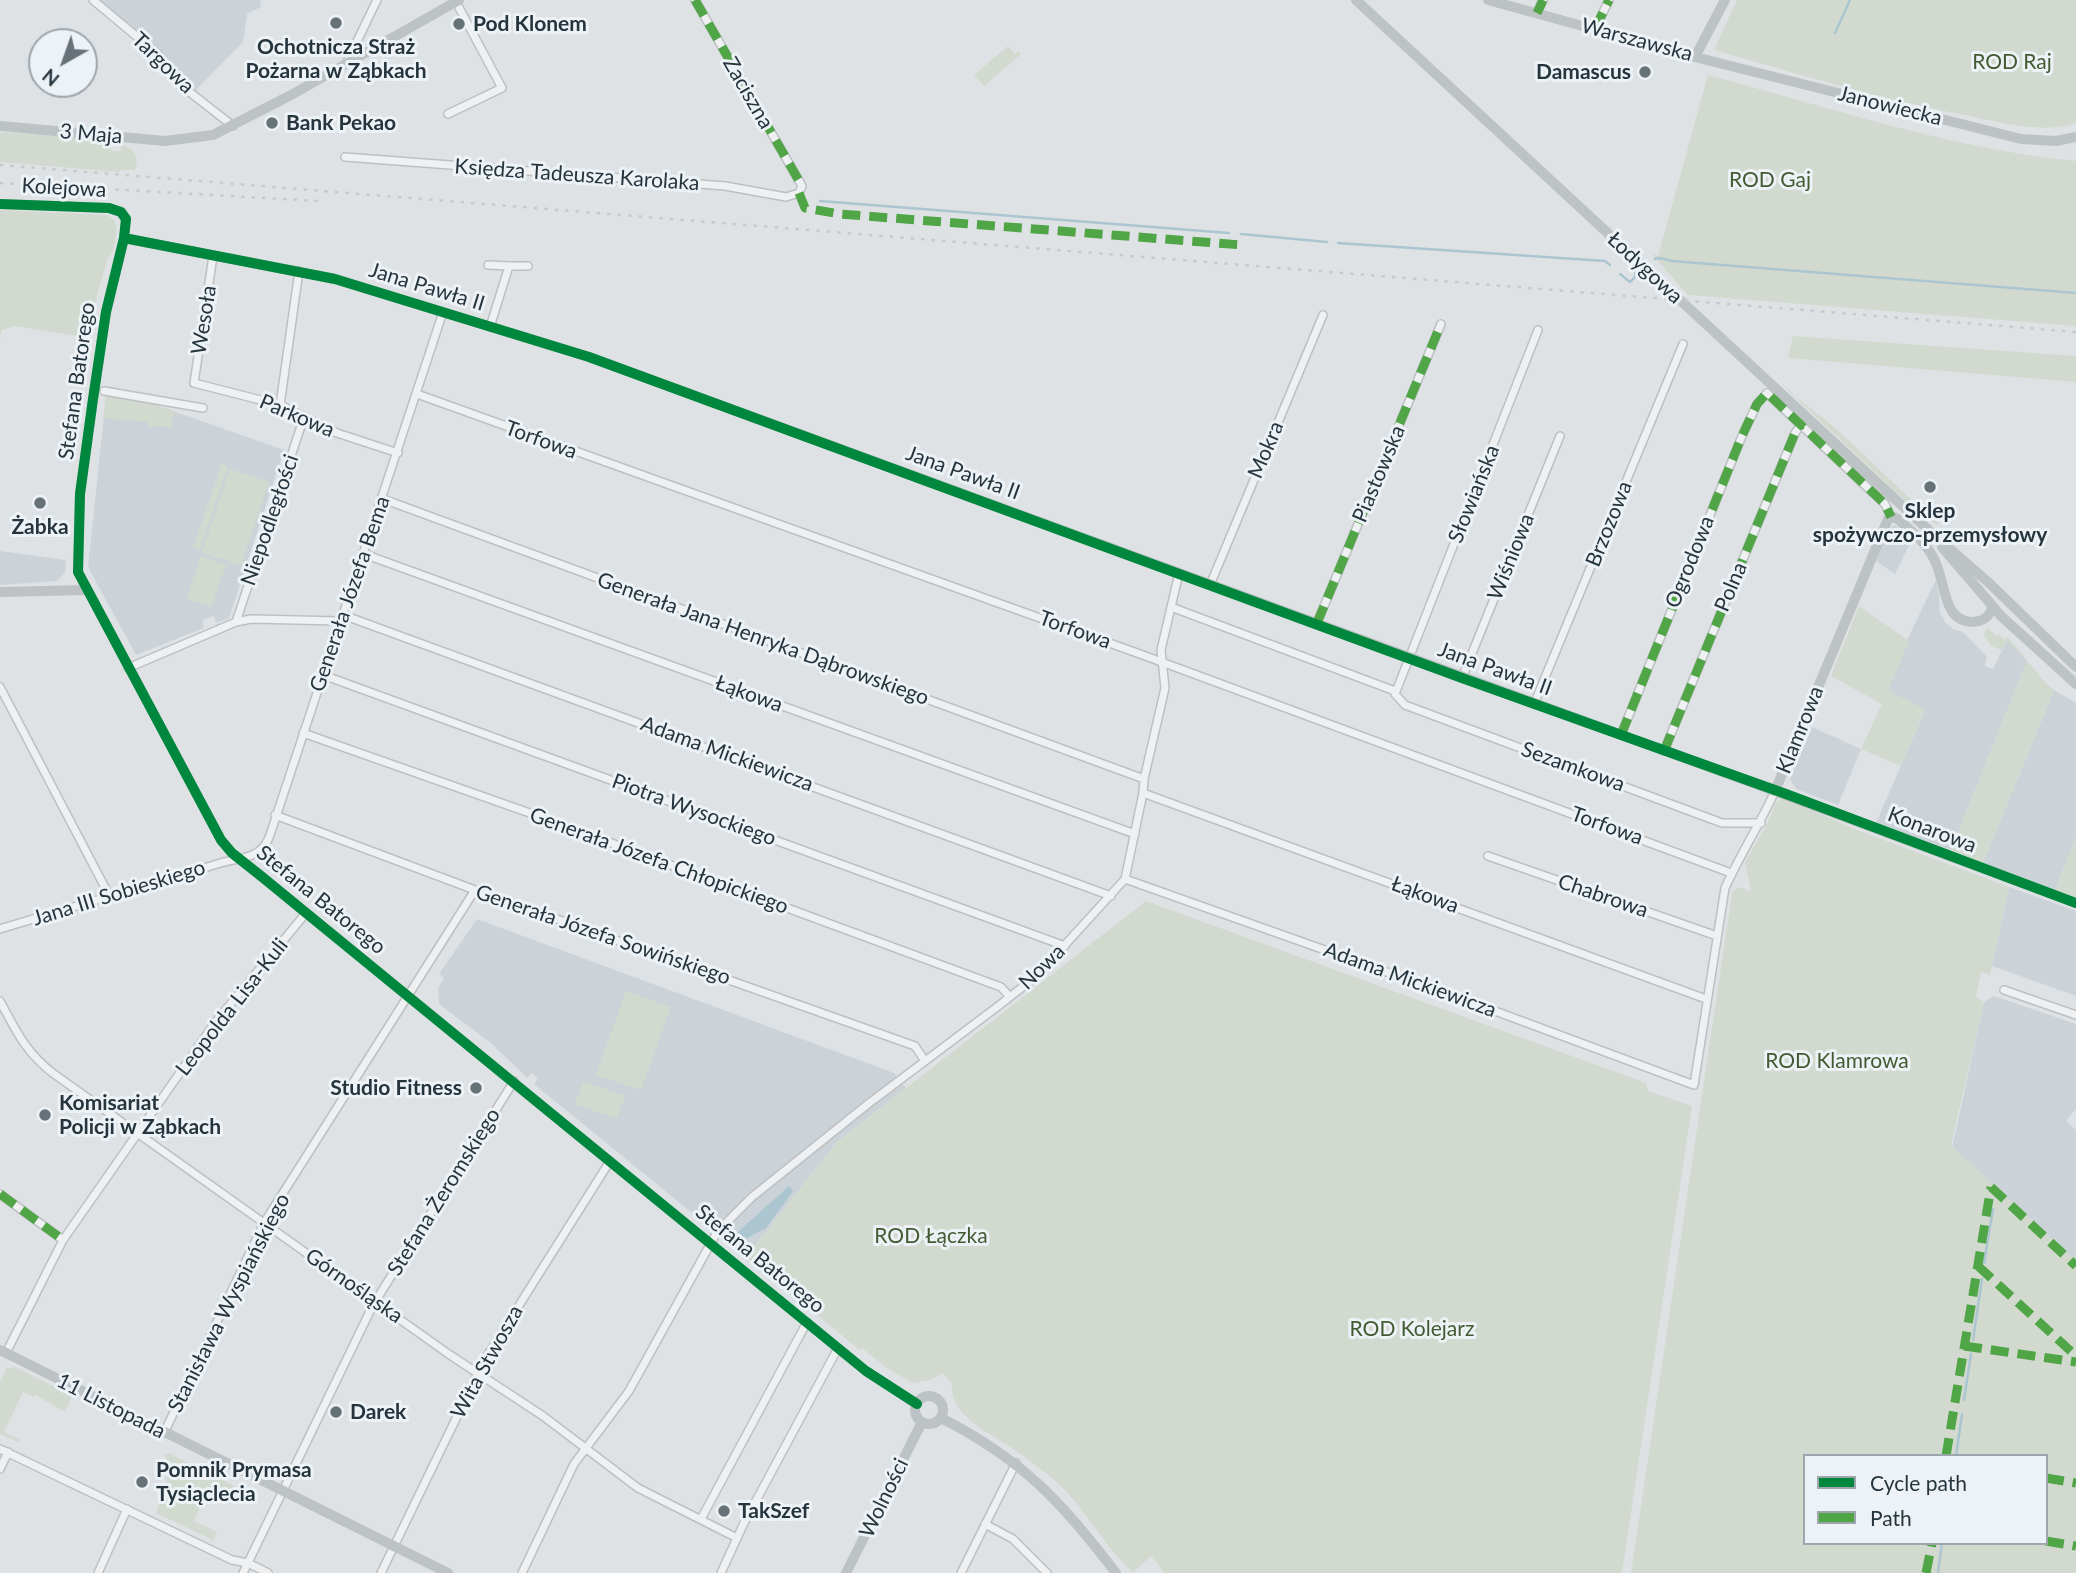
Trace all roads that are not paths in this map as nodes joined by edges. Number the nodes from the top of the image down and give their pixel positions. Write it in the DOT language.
graph roads {
  1 [pos="93,0"];
  2 [pos="377,0"];
  3 [pos="695,0"];
  4 [pos="1356,0"];
  5 [pos="1488,0"];
  6 [pos="1543,0"];
  7 [pos="1609,0"];
  8 [pos="1725,0"];
  9 [pos="457,1"];
  10 [pos="1537,13"];
  11 [pos="1595,29"];
  12 [pos="1700,58"];
  13 [pos="346,64"];
  14 [pos="448,114"];
  15 [pos="0,126"];
  16 [pos="233,126"];
  17 [pos="2076,137"];
  18 [pos="345,157"];
  19 [pos="802,186"];
  20 [pos="0,204"];
  21 [pos="124,216"];
  22 [pos="124,238"];
  23 [pos="213,256"];
  24 [pos="488,265"];
  25 [pos="509,266"];
  26 [pos="528,266"];
  27 [pos="299,271"];
  28 [pos="443,312"];
  29 [pos="1323,315"];
  30 [pos="1441,324"];
  31 [pos="490,327"];
  32 [pos="1538,330"];
  33 [pos="1683,344"];
  34 [pos="194,383"];
  35 [pos="104,391"];
  36 [pos="417,394"];
  37 [pos="280,405"];
  38 [pos="203,408"];
  39 [pos="304,417"];
  40 [pos="1801,425"];
  41 [pos="1560,436"];
  42 [pos="398,453"];
  43 [pos="383,499"];
  44 [pos="1891,517"];
  45 [pos="1935,536"];
  46 [pos="363,554"];
  47 [pos="1180,573"];
  48 [pos="1210,584"];
  49 [pos="87,590"];
  50 [pos="0,592"];
  51 [pos="2004,599"];
  52 [pos="1171,607"];
  53 [pos="1993,607"];
  54 [pos="342,618"];
  55 [pos="236,622"];
  56 [pos="1317,623"];
  57 [pos="1408,657"];
  58 [pos="1162,662"];
  59 [pos="2076,667"];
  60 [pos="128,668"];
  61 [pos="323,675"];
  62 [pos="1462,678"];
  63 [pos="2076,684"];
  64 [pos="0,687"];
  65 [pos="1395,691"];
  66 [pos="1534,704"];
  67 [pos="303,733"];
  68 [pos="1621,735"];
  69 [pos="1664,751"];
  70 [pos="1144,779"];
  71 [pos="1775,791"];
  72 [pos="1143,793"];
  73 [pos="275,815"];
  74 [pos="1761,823"];
  75 [pos="1135,834"];
  76 [pos="1488,856"];
  77 [pos="239,859"];
  78 [pos="1731,873"];
  79 [pos="1125,878"];
  80 [pos="475,890"];
  81 [pos="1111,896"];
  82 [pos="110,897"];
  83 [pos="2076,903"];
  84 [pos="306,913"];
  85 [pos="0,929"];
  86 [pos="1717,936"];
  87 [pos="1065,946"];
  88 [pos="2004,990"];
  89 [pos="408,995"];
  90 [pos="1010,997"];
  91 [pos="1706,999"];
  92 [pos="0,1001"];
  93 [pos="2076,1015"];
  94 [pos="925,1061"];
  95 [pos="514,1082"];
  96 [pos="1694,1085"];
  97 [pos="138,1132"];
  98 [pos="610,1161"];
  99 [pos="0,1194"];
  100 [pos="264,1223"];
  101 [pos="63,1240"];
  102 [pos="711,1244"];
  103 [pos="375,1301"];
  104 [pos="807,1322"];
  105 [pos="838,1348"];
  106 [pos="3,1351"];
  107 [pos="478,1373"];
  108 [pos="916,1404"];
  109 [pos="941,1418"];
  110 [pos="922,1422"];
  111 [pos="164,1433"];
  112 [pos="4,1450"];
  113 [pos="586,1450"];
  114 [pos="1016,1463"];
  115 [pos="0,1469"];
  116 [pos="283,1491"];
  117 [pos="127,1508"];
  118 [pos="701,1519"];
  119 [pos="985,1524"];
  120 [pos="737,1538"];
  121 [pos="394,1547"];
  122 [pos="248,1563"];
  123 [pos="98,1573"];
  124 [pos="243,1573"];
  125 [pos="268,1573"];
  126 [pos="381,1573"];
  127 [pos="448,1573"];
  128 [pos="522,1573"];
  129 [pos="721,1573"];
  130 [pos="846,1573"];
  131 [pos="961,1573"];
  132 [pos="1047,1573"];
  133 [pos="1116,1573"];
  1 -- 16 [label="street, Targowa"];
  2 -- 13 [label="street"];
  3 -- 19 [label="street, Zaciszna"];
  4 -- 45 [label="street, Łodygowa"];
  5 -- 10 [label="street, Warszawska"];
  6 -- 10 [label="street"];
  7 -- 11 [label="street"];
  8 -- 12 [label="street"];
  9 -- 13 [label="street, 3 Maja"];
  9 -- 14 [label="street"];
  10 -- 11 [label="street, Warszawska"];
  11 -- 12 [label="street, Warszawska"];
  12 -- 17 [label="street, Janowiecka"];
  13 -- 16 [label="street, 3 Maja"];
  15 -- 16 [label="street, 3 Maja"];
  18 -- 19 [label="street, Księdza Tadeusza Karolaka"];
  20 -- 21 [label="street, Kolejowa"];
  21 -- 22 [label="street, Stefana Batorego"];
  22 -- 23 [label="street, Jana Pawła II"];
  22 -- 49 [label="street, Stefana Batorego"];
  23 -- 27 [label="street, Jana Pawła II"];
  23 -- 34 [label="street, Wesoła"];
  24 -- 25 [label="street"];
  25 -- 26 [label="street"];
  25 -- 31 [label="street"];
  27 -- 28 [label="street, Jana Pawła II"];
  27 -- 37 [label="street"];
  28 -- 31 [label="street, Jana Pawła II"];
  28 -- 36 [label="street, Generała Józefa Bema"];
  29 -- 48 [label="street, Mokra"];
  30 -- 56 [label="street, Piastowska"];
  31 -- 47 [label="street, Jana Pawła II"];
  32 -- 57 [label="street, Słowiańska"];
  33 -- 66 [label="street, Brzozowa"];
  34 -- 37 [label="street, Parkowa"];
  35 -- 38 [label="street"];
  36 -- 42 [label="street, Generała Józefa Bema"];
  36 -- 58 [label="street, Torfowa"];
  37 -- 39 [label="street, Parkowa"];
  39 -- 42 [label="street, Parkowa"];
  39 -- 55 [label="street, Niepodległości"];
  40 -- 44 [label="street"];
  40 -- 68 [label="street, Ogrodowa"];
  40 -- 69 [label="street, Polna"];
  41 -- 62 [label="street, Wiśniowa"];
  42 -- 43 [label="street, Generała Józefa Bema"];
  43 -- 46 [label="street, Generała Józefa Bema"];
  43 -- 70 [label="street, Generała Jana Henryka Dąbrowskiego"];
  44 -- 53 [label="street"];
  44 -- 71 [label="street, Klamrowa"];
  45 -- 51 [label="street, Łodygowa"];
  45 -- 53 [label="street, Łodygowa"];
  46 -- 54 [label="street, Generała Józefa Bema"];
  46 -- 75 [label="street, Łąkowa"];
  47 -- 48 [label="street, Jana Pawła II"];
  47 -- 52 [label="street, Nowa"];
  48 -- 56 [label="street, Jana Pawła II"];
  49 -- 50 [label="street"];
  49 -- 60 [label="street, Stefana Batorego"];
  51 -- 53 [label="street"];
  51 -- 59 [label="street, Łodygowa"];
  52 -- 58 [label="street, Nowa"];
  52 -- 65 [label="street, Sezamkowa"];
  53 -- 63 [label="street, Łodygowa"];
  54 -- 55 [label="street, Adama Mickiewicza"];
  54 -- 61 [label="street, Generała Józefa Bema"];
  54 -- 81 [label="street, Adama Mickiewicza"];
  55 -- 60 [label="street, Adama Mickiewicza"];
  56 -- 57 [label="street, Jana Pawła II"];
  57 -- 62 [label="street, Jana Pawła II"];
  57 -- 65 [label="street"];
  58 -- 70 [label="street, Nowa"];
  58 -- 78 [label="street, Torfowa"];
  60 -- 77 [label="street, Stefana Batorego"];
  61 -- 67 [label="street, Generała Józefa Bema"];
  61 -- 87 [label="street, Piotra Wysockiego"];
  62 -- 66 [label="street, Jana Pawła II"];
  64 -- 82 [label="street"];
  65 -- 74 [label="street, Sezamkowa"];
  66 -- 68 [label="street, Jana Pawła II"];
  67 -- 73 [label="street, Generała Józefa Bema"];
  67 -- 90 [label="street, Generała Józefa Chłopickiego"];
  68 -- 69 [label="street, Jana Pawła II"];
  69 -- 71 [label="street, Jana Pawła II"];
  70 -- 72 [label="street, Nowa"];
  71 -- 74 [label="street, Klamrowa"];
  71 -- 83 [label="street, Konarowa"];
  72 -- 75 [label="street, Nowa"];
  72 -- 91 [label="street, Łąkowa"];
  73 -- 77 [label="street, Generała Józefa Bema"];
  73 -- 80 [label="street, Generała Józefa Sowińskiego"];
  74 -- 78 [label="street, Klamrowa"];
  75 -- 79 [label="street, Nowa"];
  76 -- 86 [label="street, Chabrowa"];
  77 -- 82 [label="street, Jana III Sobieskiego"];
  77 -- 84 [label="street, Stefana Batorego"];
  78 -- 86 [label="street, Klamrowa"];
  79 -- 81 [label="street, Nowa"];
  79 -- 96 [label="street, Adama Mickiewicza"];
  80 -- 89 [label="street, Stanisława Wyspiańskiego"];
  80 -- 94 [label="street, Generała Józefa Sowińskiego"];
  81 -- 87 [label="street, Nowa"];
  82 -- 85 [label="street, Jana III Sobieskiego"];
  84 -- 89 [label="street, Stefana Batorego"];
  84 -- 97 [label="street, Leopolda Lisa-Kuli"];
  86 -- 91 [label="street, Klamrowa"];
  87 -- 90 [label="street, Nowa"];
  88 -- 93 [label="street"];
  89 -- 95 [label="street, Stefana Batorego"];
  89 -- 100 [label="street, Stanisława Wyspiańskiego"];
  90 -- 94 [label="street, Nowa"];
  91 -- 96 [label="street, Klamrowa"];
  92 -- 97 [label="street, Górnośląska"];
  94 -- 102 [label="street, Nowa"];
  95 -- 98 [label="street, Stefana Batorego"];
  95 -- 103 [label="street, Stefana Żeromskiego"];
  97 -- 100 [label="street, Górnośląska"];
  97 -- 101 [label="street, Leopolda Lisa-Kuli"];
  98 -- 102 [label="street, Stefana Batorego"];
  98 -- 107 [label="street, Wita Stwosza"];
  99 -- 101 [label="street"];
  100 -- 103 [label="street, Górnośląska"];
  100 -- 111 [label="street, Stanisława Wyspiańskiego"];
  101 -- 106 [label="street, Leopolda Lisa-Kuli"];
  102 -- 104 [label="street, Stefana Batorego"];
  102 -- 113 [label="street, Nowa"];
  103 -- 107 [label="street, Górnośląska"];
  103 -- 116 [label="street, Stefana Żeromskiego"];
  104 -- 105 [label="street, Stefana Batorego"];
  104 -- 118 [label="street"];
  105 -- 108 [label="street, Stefana Batorego"];
  105 -- 120 [label="street"];
  106 -- 111 [label="street, 11 Listopada"];
  107 -- 113 [label="street, Górnośląska"];
  107 -- 121 [label="street, Wita Stwosza"];
  108 -- 109 [label="street"];
  108 -- 110 [label="street"];
  109 -- 110 [label="street"];
  109 -- 114 [label="street"];
  110 -- 130 [label="street, Wolności"];
  111 -- 116 [label="street, 11 Listopada"];
  112 -- 115 [label="street"];
  112 -- 117 [label="street"];
  113 -- 118 [label="street, Górnośląska"];
  113 -- 128 [label="street, Nowa"];
  114 -- 119 [label="street"];
  114 -- 133 [label="street"];
  116 -- 121 [label="street, 11 Listopada"];
  116 -- 122 [label="street, Stefana Żeromskiego"];
  117 -- 122 [label="street"];
  117 -- 123 [label="street"];
  118 -- 120 [label="street, Górnośląska"];
  119 -- 131 [label="street"];
  119 -- 132 [label="street"];
  120 -- 129 [label="street"];
  121 -- 126 [label="street, Wita Stwosza"];
  121 -- 127 [label="street, 11 Listopada"];
  122 -- 124 [label="street, Stefana Żeromskiego"];
  122 -- 125 [label="street"];
}
